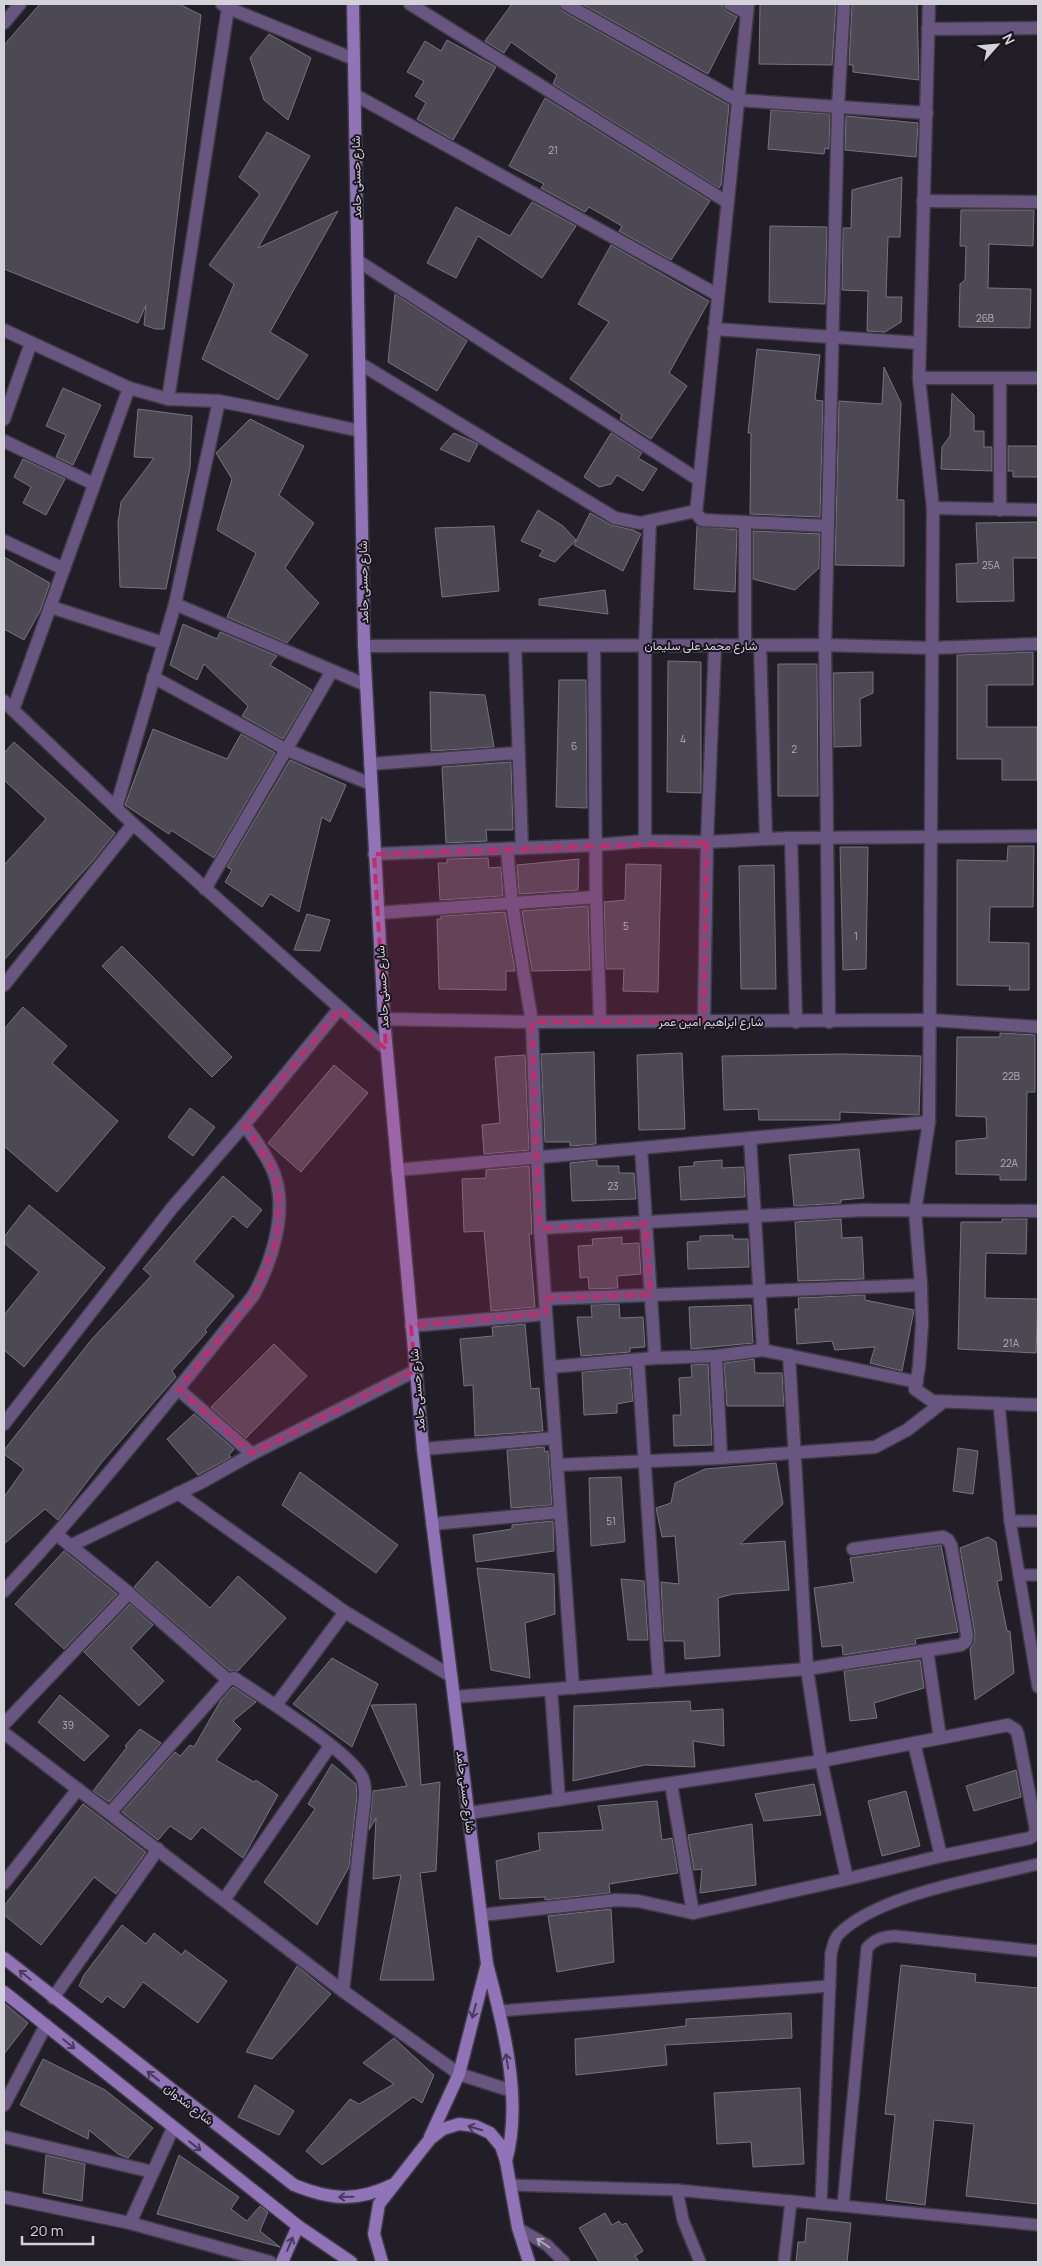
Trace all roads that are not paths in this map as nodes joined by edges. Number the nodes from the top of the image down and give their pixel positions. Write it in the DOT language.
graph roads {
  1 [pos="20,4"];
  2 [pos="353,4"];
  3 [pos="410,4"];
  4 [pos="566,4"];
  5 [pos="730,4"];
  6 [pos="844,4"];
  7 [pos="929,4"];
  8 [pos="225,6"];
  9 [pos="747,8"];
  10 [pos="4,23"];
  11 [pos="1038,28"];
  12 [pos="928,29"];
  13 [pos="354,59"];
  14 [pos="355,95"];
  15 [pos="737,100"];
  16 [pos="838,107"];
  17 [pos="927,114"];
  18 [pos="923,201"];
  19 [pos="727,202"];
  20 [pos="1038,202"];
  21 [pos="358,261"];
  22 [pos="718,295"];
  23 [pos="714,329"];
  24 [pos="4,330"];
  25 [pos="833,336"];
  26 [pos="31,343"];
  27 [pos="920,343"];
  28 [pos="360,363"];
  29 [pos="919,378"];
  30 [pos="1000,378"];
  31 [pos="1038,378"];
  32 [pos="129,388"];
  33 [pos="168,399"];
  34 [pos="219,401"];
  35 [pos="4,419"];
  36 [pos="360,432"];
  37 [pos="4,441"];
  38 [pos="699,480"];
  39 [pos="94,484"];
  40 [pos="933,508"];
  41 [pos="1000,510"];
  42 [pos="1038,510"];
  43 [pos="696,511"];
  44 [pos="650,521"];
  45 [pos="745,522"];
  46 [pos="828,526"];
  47 [pos="4,541"];
  48 [pos="64,569"];
  49 [pos="175,604"];
  50 [pos="50,607"];
  51 [pos="163,643"];
  52 [pos="1038,644"];
  53 [pos="645,645"];
  54 [pos="715,645"];
  55 [pos="745,645"];
  56 [pos="760,645"];
  57 [pos="825,645"];
  58 [pos="364,646"];
  59 [pos="515,646"];
  60 [pos="594,646"];
  61 [pos="932,648"];
  62 [pos="332,671"];
  63 [pos="153,677"];
  64 [pos="366,684"];
  65 [pos="8,705"];
  66 [pos="287,750"];
  67 [pos="518,753"];
  68 [pos="370,764"];
  69 [pos="371,784"];
  70 [pos="116,808"];
  71 [pos="133,824"];
  72 [pos="1038,836"];
  73 [pos="827,837"];
  74 [pos="930,837"];
  75 [pos="791,838"];
  76 [pos="766,839"];
  77 [pos="645,841"];
  78 [pos="706,842"];
  79 [pos="596,845"];
  80 [pos="522,848"];
  81 [pos="507,849"];
  82 [pos="374,854"];
  83 [pos="205,889"];
  84 [pos="596,897"];
  85 [pos="512,903"];
  86 [pos="378,913"];
  87 [pos="4,984"];
  88 [pos="339,1009"];
  89 [pos="384,1019"];
  90 [pos="930,1020"];
  91 [pos="600,1021"];
  92 [pos="704,1021"];
  93 [pos="532,1022"];
  94 [pos="796,1022"];
  95 [pos="830,1022"];
  96 [pos="1038,1027"];
  97 [pos="386,1049"];
  98 [pos="929,1122"];
  99 [pos="244,1125"];
  100 [pos="750,1138"];
  101 [pos="642,1148"];
  102 [pos="538,1158"];
  103 [pos="397,1170"];
  104 [pos="915,1211"];
  105 [pos="1038,1211"];
  106 [pos="755,1218"];
  107 [pos="646,1222"];
  108 [pos="540,1228"];
  109 [pos="922,1285"];
  110 [pos="760,1290"];
  111 [pos="651,1295"];
  112 [pos="545,1299"];
  113 [pos="546,1314"];
  114 [pos="411,1326"];
  115 [pos="763,1350"];
  116 [pos="789,1355"];
  117 [pos="716,1356"];
  118 [pos="655,1358"];
  119 [pos="638,1360"];
  120 [pos="550,1367"];
  121 [pos="415,1371"];
  122 [pos="917,1382"];
  123 [pos="178,1389"];
  124 [pos="943,1402"];
  125 [pos="999,1404"];
  126 [pos="1038,1405"];
  127 [pos="4,1424"];
  128 [pos="555,1438"];
  129 [pos="423,1450"];
  130 [pos="795,1453"];
  131 [pos="252,1454"];
  132 [pos="721,1458"];
  133 [pos="645,1460"];
  134 [pos="557,1465"];
  135 [pos="178,1494"];
  136 [pos="560,1512"];
  137 [pos="1010,1521"];
  138 [pos="1038,1521"];
  139 [pos="432,1524"];
  140 [pos="56,1534"];
  141 [pos="70,1546"];
  142 [pos="853,1549"];
  143 [pos="1019,1575"];
  144 [pos="1038,1575"];
  145 [pos="4,1591"];
  146 [pos="129,1593"];
  147 [pos="345,1612"];
  148 [pos="927,1650"];
  149 [pos="808,1669"];
  150 [pos="451,1676"];
  151 [pos="228,1680"];
  152 [pos="659,1681"];
  153 [pos="1038,1687"];
  154 [pos="573,1688"];
  155 [pos="550,1690"];
  156 [pos="454,1697"];
  157 [pos="276,1705"];
  158 [pos="4,1724"];
  159 [pos="4,1733"];
  160 [pos="940,1738"];
  161 [pos="914,1743"];
  162 [pos="330,1746"];
  163 [pos="821,1761"];
  164 [pos="671,1784"];
  165 [pos="78,1789"];
  166 [pos="559,1800"];
  167 [pos="110,1813"];
  168 [pos="469,1813"];
  169 [pos="158,1849"];
  170 [pos="941,1856"];
  171 [pos="1038,1864"];
  172 [pos="847,1879"];
  173 [pos="4,1883"];
  174 [pos="224,1900"];
  175 [pos="693,1913"];
  176 [pos="482,1915"];
  177 [pos="1038,1951"];
  178 [pos="4,1958"];
  179 [pos="487,1964"];
  180 [pos="830,1986"];
  181 [pos="343,1991"];
  182 [pos="4,1992"];
  183 [pos="53,1998"];
  184 [pos="499,2011"];
  185 [pos="46,2025"];
  186 [pos="459,2074"];
  187 [pos="512,2092"];
  188 [pos="4,2104"];
  189 [pos="173,2128"];
  190 [pos="4,2137"];
  191 [pos="430,2139"];
  192 [pos="506,2161"];
  193 [pos="152,2172"];
  194 [pos="392,2185"];
  195 [pos="510,2185"];
  196 [pos="677,2190"];
  197 [pos="4,2197"];
  198 [pos="791,2201"];
  199 [pos="821,2204"];
  200 [pos="843,2206"];
  201 [pos="130,2223"];
  202 [pos="1038,2225"];
  203 [pos="298,2226"];
  204 [pos="518,2228"];
  205 [pos="270,2262"];
  206 [pos="282,2262"];
  207 [pos="351,2262"];
  208 [pos="382,2262"];
  209 [pos="529,2262"];
  210 [pos="564,2262"];
  211 [pos="700,2262"];
  212 [pos="784,2262"];
  1 -- 10 [label="street"];
  2 -- 13 [label="street, شارع حسنى حامد"];
  3 -- 19 [label="street"];
  4 -- 15 [label="street"];
  5 -- 9 [label="street"];
  6 -- 16 [label="street"];
  7 -- 12 [label="street"];
  8 -- 13 [label="street"];
  8 -- 33 [label="street"];
  9 -- 15 [label="street"];
  11 -- 12 [label="street"];
  12 -- 17 [label="street"];
  13 -- 14 [label="street, شارع حسنى حامد"];
  14 -- 21 [label="street, شارع حسنى حامد"];
  14 -- 22 [label="street"];
  15 -- 16 [label="street"];
  15 -- 19 [label="street"];
  16 -- 17 [label="street"];
  16 -- 25 [label="street"];
  17 -- 18 [label="street"];
  18 -- 20 [label="street"];
  18 -- 27 [label="street"];
  19 -- 22 [label="street"];
  21 -- 28 [label="street, شارع حسنى حامد"];
  21 -- 38 [label="street"];
  22 -- 23 [label="street"];
  23 -- 25 [label="street"];
  23 -- 38 [label="street"];
  24 -- 26 [label="street"];
  25 -- 27 [label="street"];
  25 -- 46 [label="street"];
  26 -- 32 [label="street"];
  26 -- 35 [label="street"];
  27 -- 29 [label="street"];
  28 -- 36 [label="street, شارع حسنى حامد"];
  28 -- 44 [label="street"];
  29 -- 30 [label="street"];
  29 -- 40 [label="street"];
  30 -- 31 [label="street"];
  30 -- 41 [label="street"];
  32 -- 33 [label="street"];
  32 -- 39 [label="street"];
  33 -- 34 [label="street"];
  34 -- 36 [label="street"];
  34 -- 49 [label="street"];
  36 -- 58 [label="street, شارع حسنى حامد"];
  37 -- 39 [label="street"];
  38 -- 43 [label="street"];
  39 -- 48 [label="street"];
  40 -- 41 [label="street"];
  40 -- 61 [label="street"];
  41 -- 42 [label="street"];
  43 -- 44 [label="street"];
  43 -- 45 [label="street"];
  44 -- 53 [label="street"];
  45 -- 46 [label="street"];
  45 -- 55 [label="street"];
  46 -- 57 [label="street"];
  47 -- 48 [label="street"];
  48 -- 50 [label="street"];
  49 -- 51 [label="street"];
  49 -- 62 [label="street"];
  50 -- 51 [label="street"];
  50 -- 65 [label="street"];
  51 -- 63 [label="street"];
  52 -- 61 [label="street, شارع محمد على سليمان"];
  53 -- 54 [label="street, شارع محمد على سليمان"];
  53 -- 60 [label="street, شارع محمد على سليمان"];
  53 -- 77 [label="street"];
  54 -- 55 [label="street, شارع محمد على سليمان"];
  54 -- 78 [label="street"];
  55 -- 56 [label="street, شارع محمد على سليمان"];
  56 -- 57 [label="street, شارع محمد على سليمان"];
  56 -- 76 [label="street"];
  57 -- 61 [label="street, شارع محمد على سليمان"];
  57 -- 73 [label="street"];
  58 -- 59 [label="street, شارع محمد على سليمان"];
  58 -- 64 [label="street, شارع حسنى حامد"];
  59 -- 60 [label="street, شارع محمد على سليمان"];
  59 -- 67 [label="street"];
  60 -- 79 [label="street"];
  61 -- 74 [label="street"];
  62 -- 64 [label="street"];
  62 -- 66 [label="street"];
  63 -- 66 [label="street"];
  63 -- 70 [label="street"];
  64 -- 68 [label="street, شارع حسنى حامد"];
  65 -- 70 [label="street"];
  66 -- 69 [label="street"];
  66 -- 83 [label="street"];
  67 -- 68 [label="street"];
  67 -- 80 [label="street"];
  68 -- 69 [label="street, شارع حسنى حامد"];
  69 -- 82 [label="street, شارع حسنى حامد"];
  70 -- 71 [label="street"];
  71 -- 83 [label="street"];
  71 -- 87 [label="street"];
  72 -- 74 [label="street"];
  73 -- 74 [label="street"];
  73 -- 75 [label="street"];
  73 -- 95 [label="street"];
  74 -- 90 [label="street"];
  75 -- 76 [label="street"];
  75 -- 94 [label="street"];
  76 -- 78 [label="street"];
  77 -- 78 [label="street"];
  77 -- 79 [label="street"];
  78 -- 92 [label="street"];
  79 -- 80 [label="street"];
  79 -- 84 [label="street"];
  80 -- 81 [label="street"];
  81 -- 82 [label="street"];
  81 -- 85 [label="street"];
  82 -- 86 [label="street, شارع حسنى حامد"];
  83 -- 88 [label="street"];
  84 -- 85 [label="street"];
  84 -- 91 [label="street"];
  85 -- 86 [label="street"];
  85 -- 93 [label="street"];
  86 -- 89 [label="street, شارع حسنى حامد"];
  88 -- 97 [label="street"];
  88 -- 99 [label="street"];
  89 -- 93 [label="street, شارع ابراهيم امين عمر"];
  89 -- 97 [label="street, شارع حسنى حامد"];
  90 -- 95 [label="street, شارع ابراهيم امين عمر"];
  90 -- 96 [label="street, شارع ابراهيم امين عمر"];
  90 -- 98 [label="street"];
  91 -- 92 [label="street, شارع ابراهيم امين عمر"];
  91 -- 93 [label="street, شارع ابراهيم امين عمر"];
  92 -- 94 [label="street, شارع ابراهيم امين عمر"];
  93 -- 102 [label="street"];
  94 -- 95 [label="street, شارع ابراهيم امين عمر"];
  97 -- 103 [label="street, شارع حسنى حامد"];
  98 -- 100 [label="street"];
  98 -- 104 [label="street"];
  99 -- 123 [label="street"];
  99 -- 127 [label="street"];
  100 -- 101 [label="street"];
  100 -- 106 [label="street"];
  101 -- 102 [label="street"];
  101 -- 107 [label="street"];
  102 -- 103 [label="street"];
  102 -- 108 [label="street"];
  103 -- 114 [label="street, شارع حسنى حامد"];
  104 -- 105 [label="street"];
  104 -- 106 [label="street"];
  104 -- 109 [label="street"];
  106 -- 107 [label="street"];
  106 -- 110 [label="street"];
  107 -- 108 [label="street"];
  107 -- 111 [label="street"];
  108 -- 112 [label="street"];
  109 -- 110 [label="street"];
  109 -- 122 [label="street"];
  110 -- 111 [label="street"];
  110 -- 115 [label="street"];
  111 -- 112 [label="street"];
  111 -- 118 [label="street"];
  112 -- 113 [label="street"];
  113 -- 114 [label="street"];
  113 -- 120 [label="street"];
  114 -- 121 [label="street, شارع حسنى حامد"];
  115 -- 116 [label="street"];
  115 -- 117 [label="street"];
  116 -- 122 [label="street"];
  116 -- 130 [label="street"];
  117 -- 118 [label="street"];
  117 -- 132 [label="street"];
  118 -- 119 [label="street"];
  119 -- 120 [label="street"];
  119 -- 133 [label="street"];
  120 -- 128 [label="street"];
  121 -- 129 [label="street, شارع حسنى حامد"];
  121 -- 131 [label="street"];
  122 -- 124 [label="street"];
  123 -- 131 [label="street"];
  123 -- 140 [label="street"];
  124 -- 125 [label="street"];
  124 -- 130 [label="street"];
  125 -- 126 [label="street"];
  125 -- 137 [label="lane"];
  128 -- 129 [label="street"];
  128 -- 134 [label="street"];
  129 -- 139 [label="street, شارع حسنى حامد"];
  130 -- 132 [label="street"];
  130 -- 149 [label="street"];
  131 -- 135 [label="street"];
  132 -- 133 [label="street"];
  133 -- 134 [label="street"];
  133 -- 152 [label="street"];
  134 -- 136 [label="street"];
  135 -- 141 [label="street"];
  135 -- 147 [label="street"];
  136 -- 139 [label="street"];
  136 -- 154 [label="street"];
  137 -- 138 [label="lane"];
  137 -- 143 [label="lane"];
  139 -- 150 [label="street, شارع حسنى حامد"];
  140 -- 141 [label="street"];
  140 -- 145 [label="street"];
  141 -- 146 [label="street"];
  142 -- 148 [label="street"];
  143 -- 144 [label="lane"];
  143 -- 153 [label="lane"];
  146 -- 151 [label="street"];
  146 -- 158 [label="street"];
  147 -- 150 [label="street"];
  147 -- 157 [label="street"];
  148 -- 149 [label="street"];
  148 -- 160 [label="street"];
  149 -- 152 [label="street"];
  149 -- 163 [label="street"];
  150 -- 156 [label="street, شارع حسنى حامد"];
  151 -- 157 [label="street"];
  151 -- 167 [label="street"];
  152 -- 154 [label="street"];
  154 -- 155 [label="street"];
  155 -- 156 [label="street"];
  155 -- 166 [label="street"];
  156 -- 168 [label="street, شارع حسنى حامد"];
  157 -- 162 [label="street"];
  159 -- 165 [label="street"];
  160 -- 161 [label="street"];
  160 -- 170 [label="street"];
  161 -- 163 [label="street"];
  161 -- 170 [label="street"];
  162 -- 174 [label="street"];
  162 -- 181 [label="street"];
  163 -- 164 [label="street"];
  163 -- 172 [label="street"];
  164 -- 166 [label="street"];
  164 -- 175 [label="street"];
  165 -- 167 [label="street"];
  165 -- 173 [label="street"];
  166 -- 168 [label="street"];
  167 -- 169 [label="street"];
  168 -- 176 [label="street, شارع حسنى حامد"];
  169 -- 174 [label="street"];
  169 -- 183 [label="street"];
  170 -- 172 [label="street"];
  171 -- 180 [label="lane"];
  172 -- 175 [label="street"];
  174 -- 181 [label="street"];
  175 -- 176 [label="street"];
  176 -- 179 [label="street, شارع حسنى حامد"];
  177 -- 200 [label="lane"];
  183 -- 178 [label="street, شارع شدوان, one-way"];
  179 -- 184 [label="street, شارع حسنى حامد"];
  179 -- 186 [label="street, شارع حسنى حامد, one-way"];
  180 -- 184 [label="lane"];
  180 -- 199 [label="lane"];
  181 -- 186 [label="street"];
  182 -- 185 [label="street"];
  194 -- 183 [label="street, شارع شدوان, one-way"];
  187 -- 184 [label="street, شارع حسنى حامد, one-way"];
  185 -- 188 [label="street"];
  185 -- 189 [label="street, one-way"];
  186 -- 187 [label="street"];
  186 -- 191 [label="street, شارع حسنى حامد"];
  187 -- 192 [label="street, شارع حسنى حامد"];
  189 -- 193 [label="street"];
  189 -- 203 [label="street, one-way"];
  190 -- 193 [label="street"];
  192 -- 191 [label="street, one-way"];
  191 -- 194 [label="street"];
  192 -- 195 [label="street"];
  193 -- 201 [label="street"];
  194 -- 208 [label="street"];
  195 -- 196 [label="lane"];
  195 -- 204 [label="street"];
  196 -- 198 [label="lane"];
  196 -- 211 [label="lane"];
  197 -- 201 [label="street"];
  198 -- 199 [label="lane"];
  198 -- 212 [label="lane"];
  199 -- 200 [label="lane"];
  200 -- 202 [label="lane"];
  201 -- 205 [label="street"];
  206 -- 203 [label="street, one-way"];
  203 -- 207 [label="street"];
  204 -- 209 [label="street"];
  210 -- 204 [label="lane, one-way"];
}
